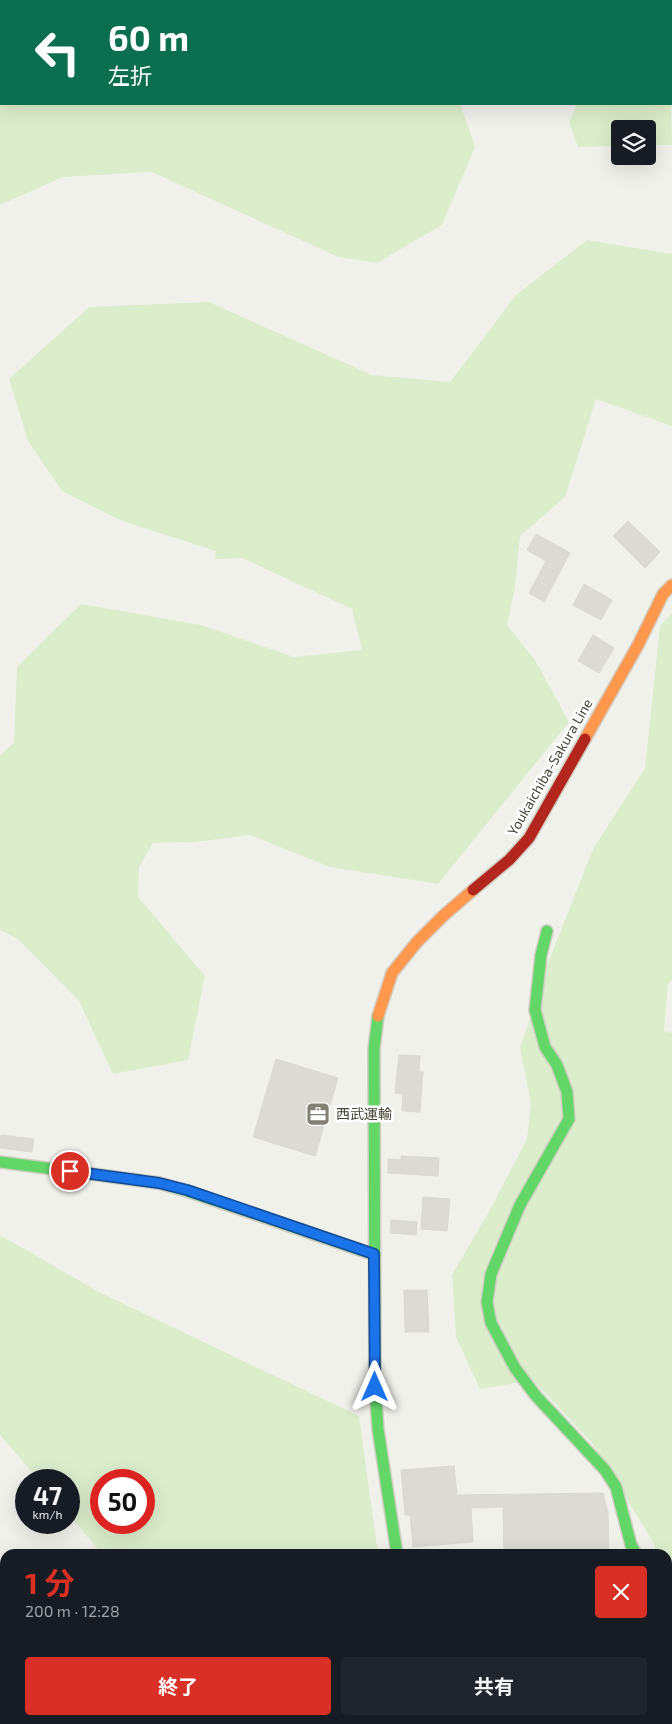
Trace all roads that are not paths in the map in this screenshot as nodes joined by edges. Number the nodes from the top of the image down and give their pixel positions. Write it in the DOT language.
graph roads {
  1 [pos="672,585"];
  2 [pos="547,931"];
  3 [pos="0,1162"];
  4 [pos="374,1254"];
  5 [pos="396,1549"];
  6 [pos="634,1549"];
  1 -- 4 [label="street, Youkaichiba-Sakura Line"];
  2 -- 6 [label="street"];
  3 -- 4 [label="street"];
  4 -- 5 [label="street, Youkaichiba-Sakura Line"];
}
